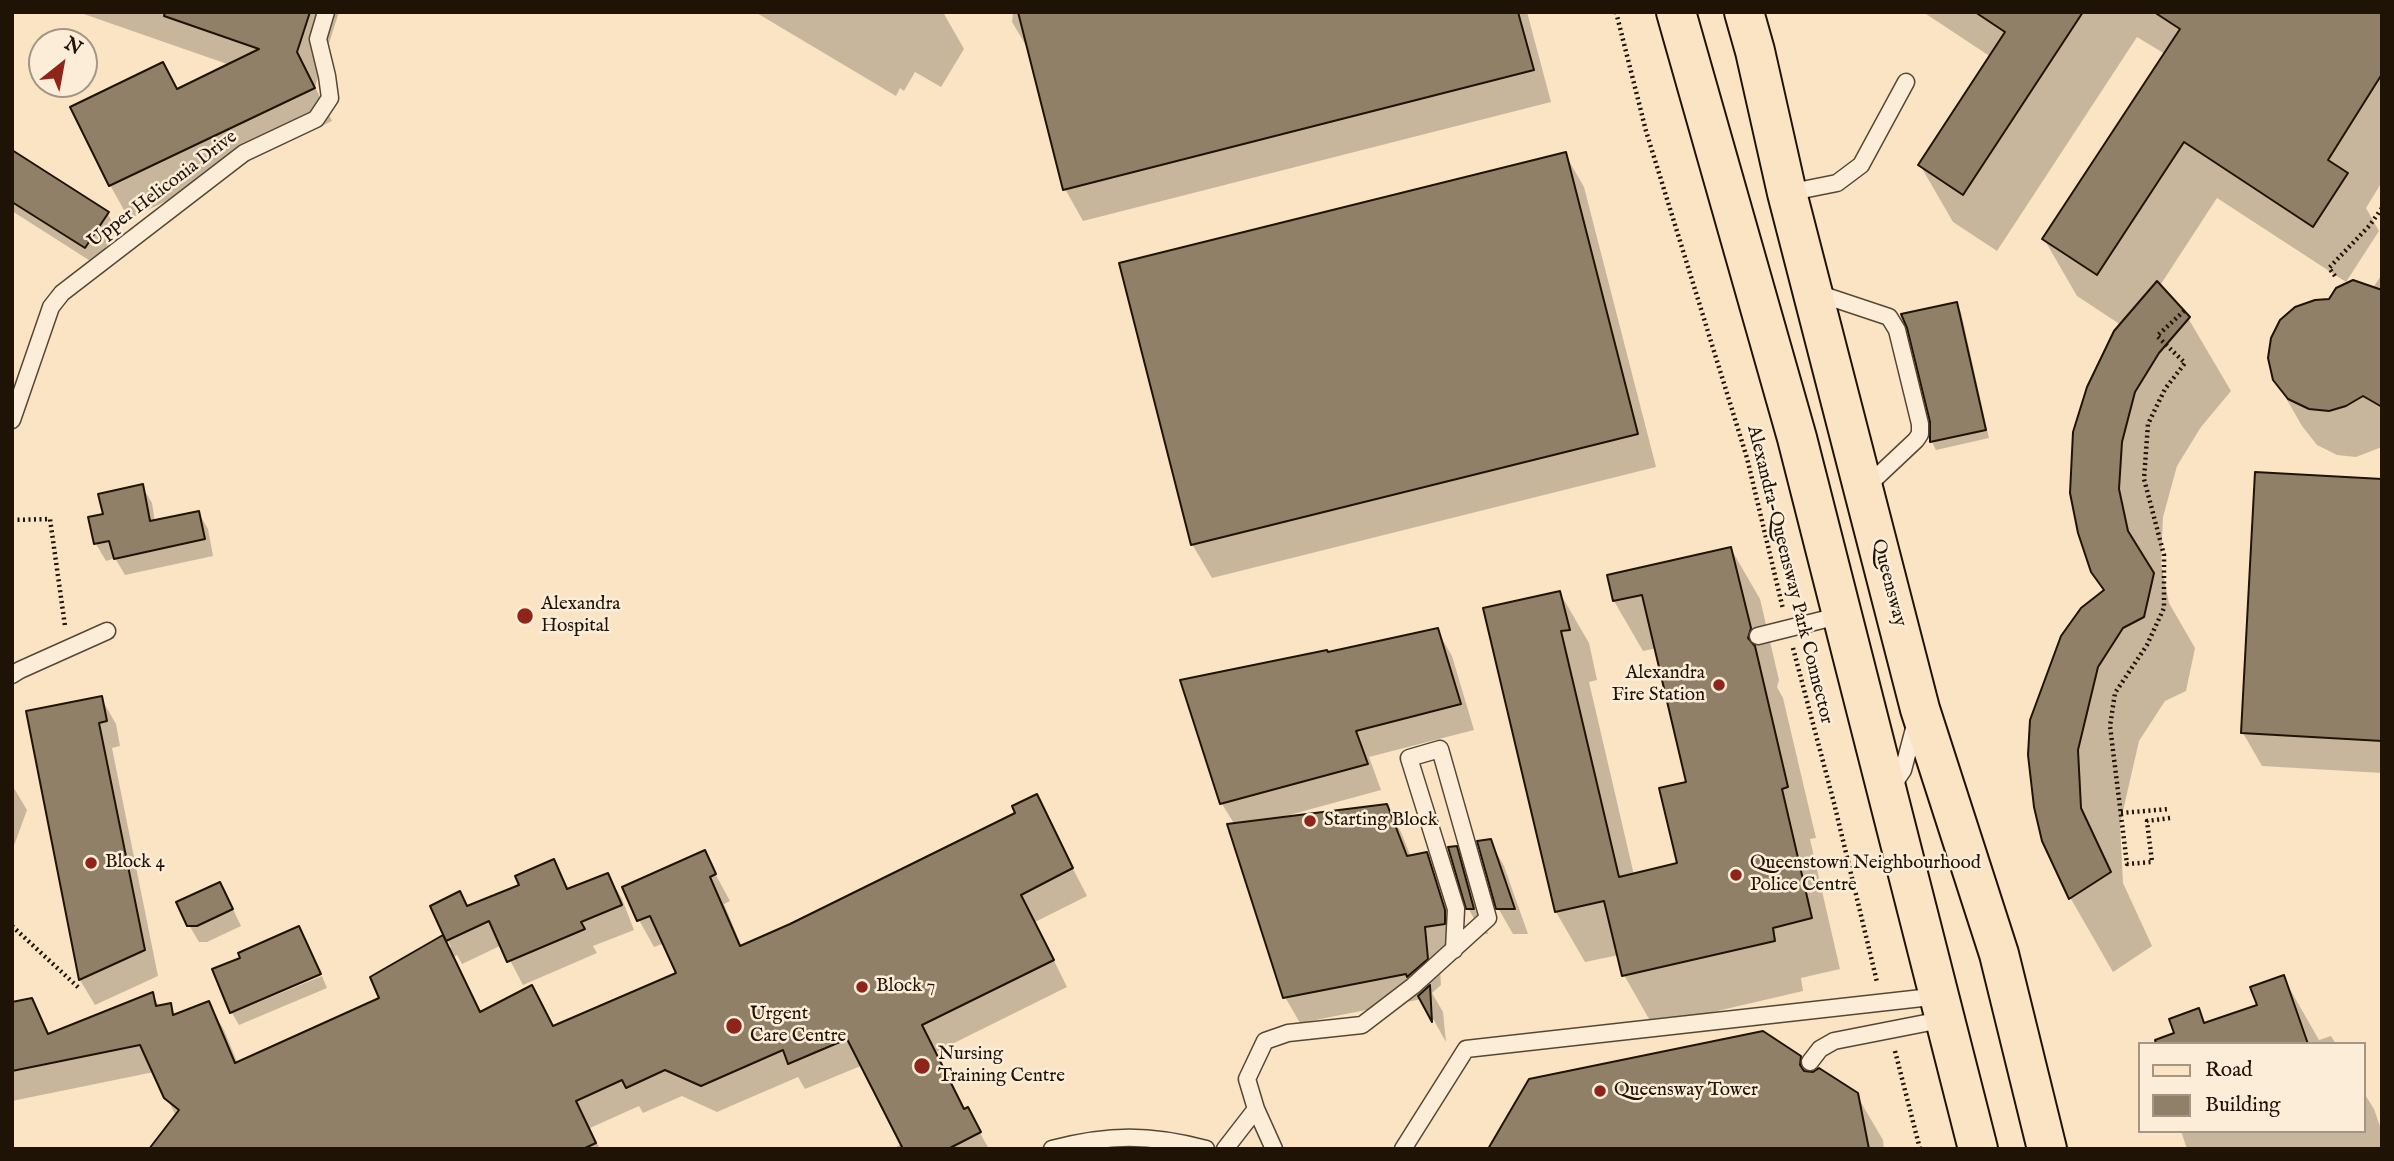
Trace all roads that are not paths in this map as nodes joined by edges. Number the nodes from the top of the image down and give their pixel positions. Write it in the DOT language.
graph roads {
  1 [pos="326,12"];
  2 [pos="1676,12"];
  3 [pos="1744,12"];
  4 [pos="1906,82"];
  5 [pos="1787,193"];
  6 [pos="1813,291"];
  7 [pos="12,421"];
  8 [pos="1863,489"];
  9 [pos="1842,615"];
  10 [pos="107,631"];
  11 [pos="1758,636"];
  12 [pos="12,675"];
  13 [pos="1920,709"];
  14 [pos="1888,793"];
  15 [pos="1454,950"];
  16 [pos="1943,1007"];
  17 [pos="1810,1062"];
  18 [pos="1256,1109"];
  19 [pos="1052,1149"];
  20 [pos="1206,1149"];
  21 [pos="1225,1149"];
  22 [pos="1273,1149"];
  23 [pos="1403,1149"];
  24 [pos="1978,1149"];
  25 [pos="2047,1149"];
  1 -- 7 [label="lane, Upper Heliconia Drive"];
  2 -- 9 [label="main road"];
  3 -- 5 [label="main road, Queensway"];
  4 -- 5 [label="lane"];
  5 -- 6 [label="main road, Queensway"];
  6 -- 8 [label="main road, Queensway"];
  6 -- 8 [label="lane"];
  8 -- 13 [label="main road, Queensway"];
  9 -- 11 [label="lane"];
  9 -- 14 [label="main road"];
  10 -- 12 [label="lane"];
  13 -- 14 [label="lane"];
  13 -- 25 [label="main road, Queensway"];
  14 -- 16 [label="main road"];
  15 -- 15 [label="lane"];
  15 -- 18 [label="lane"];
  16 -- 17 [label="lane"];
  16 -- 23 [label="lane"];
  16 -- 24 [label="main road"];
  18 -- 21 [label="lane"];
  18 -- 22 [label="lane"];
  19 -- 20 [label="lane"];
}
